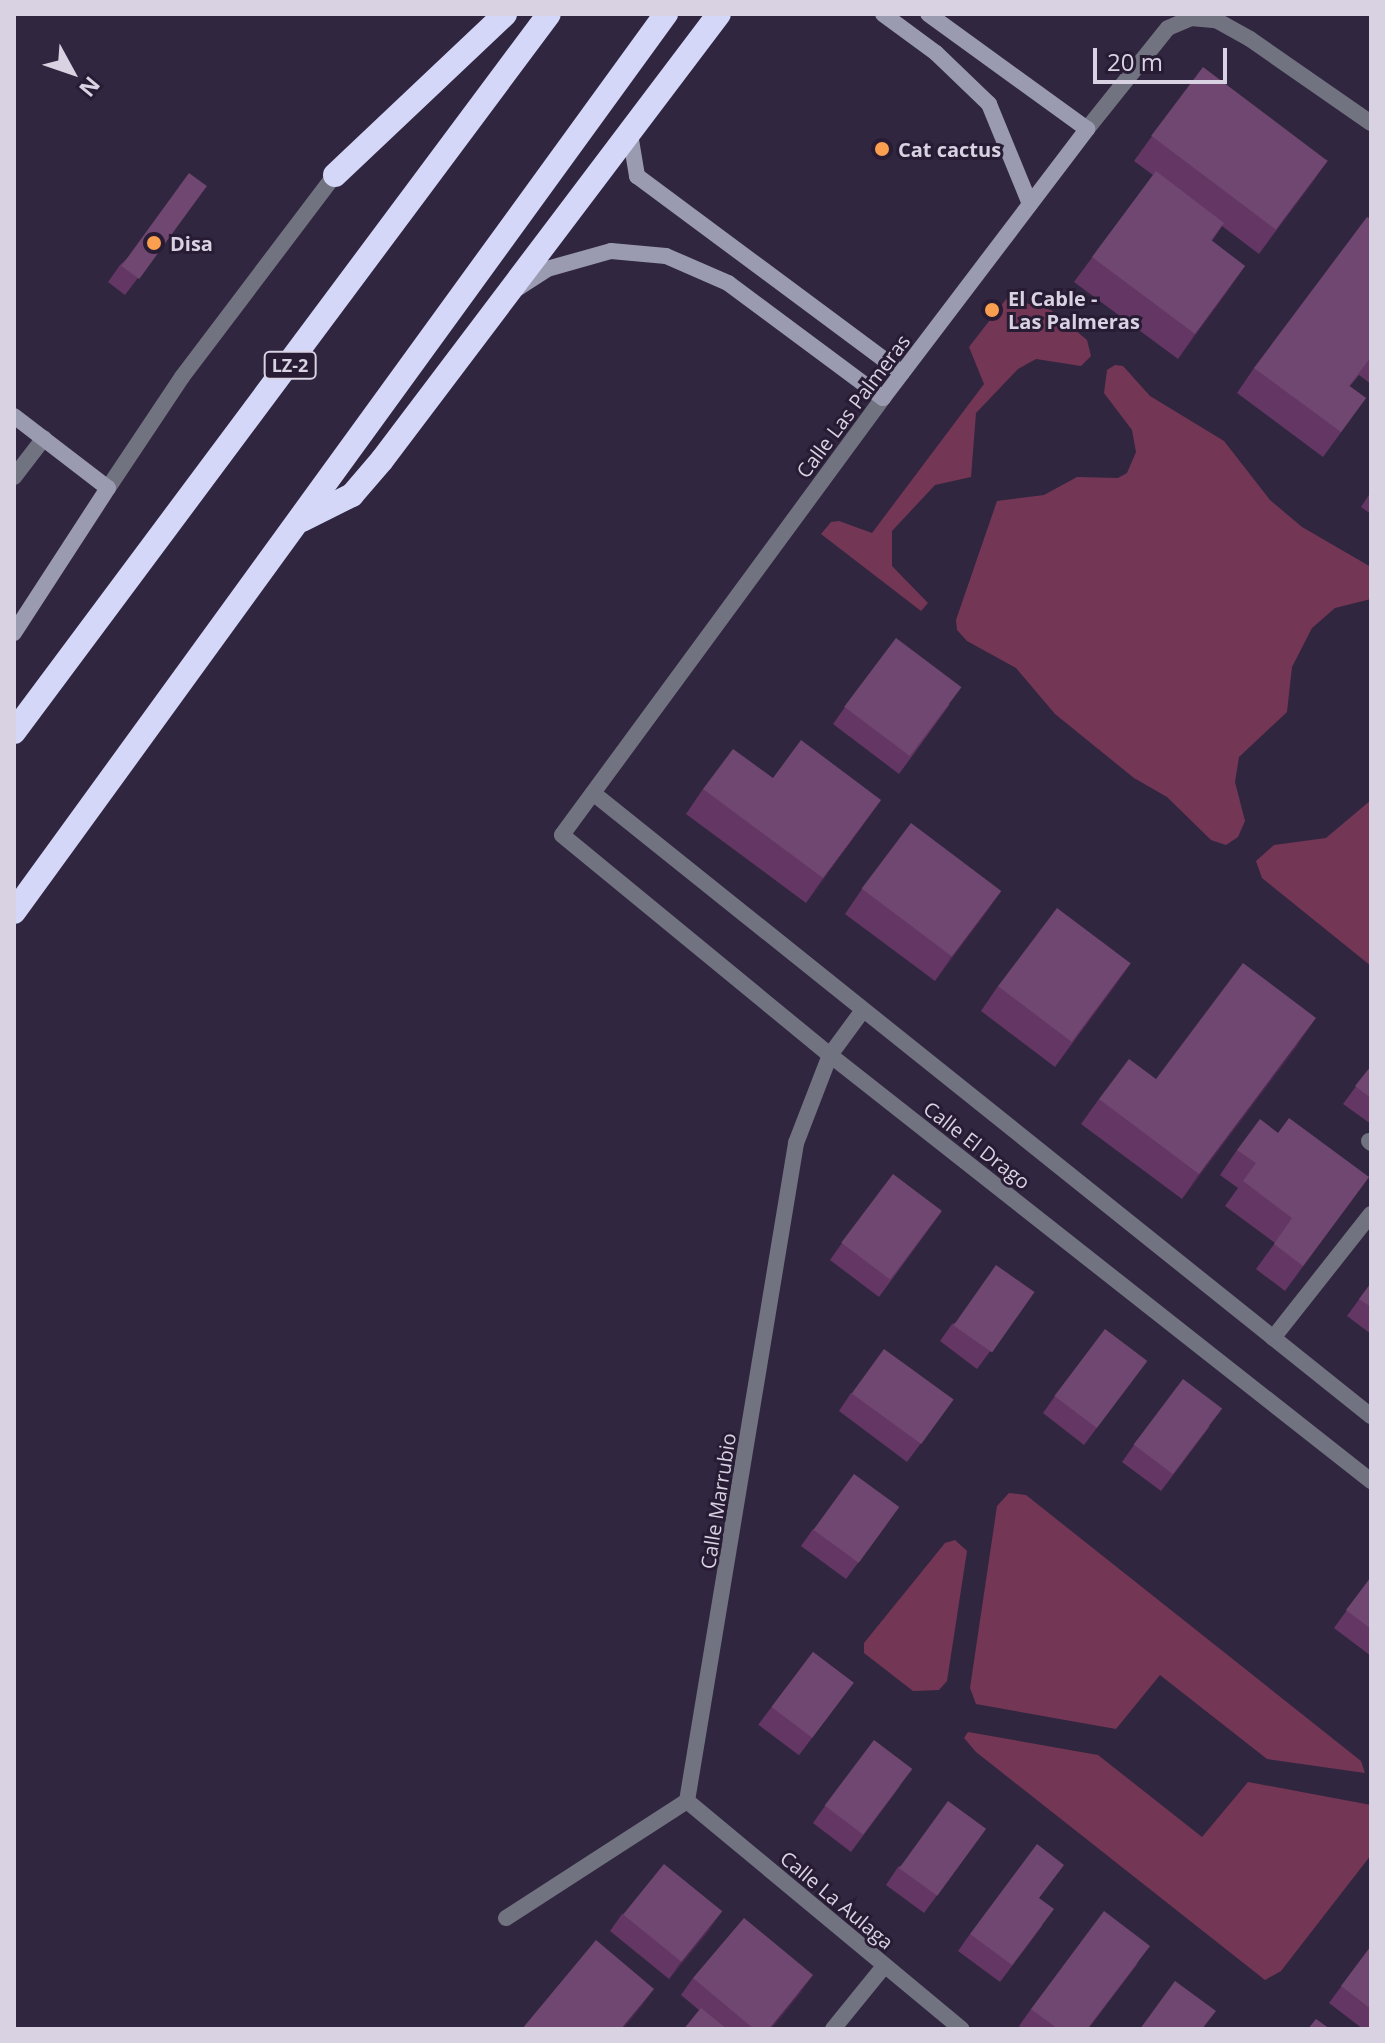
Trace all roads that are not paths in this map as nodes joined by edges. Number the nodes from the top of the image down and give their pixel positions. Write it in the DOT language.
graph roads {
  1 [pos="505,14"];
  2 [pos="549,14"];
  3 [pos="666,14"];
  4 [pos="719,14"];
  5 [pos="883,14"];
  6 [pos="928,14"];
  7 [pos="1371,123"];
  8 [pos="1087,129"];
  9 [pos="630,134"];
  10 [pos="335,175"];
  11 [pos="1030,204"];
  12 [pos="506,296"];
  13 [pos="902,373"];
  14 [pos="883,398"];
  15 [pos="14,416"];
  16 [pos="44,438"];
  17 [pos="14,477"];
  18 [pos="108,488"];
  19 [pos="297,523"];
  20 [pos="14,633"];
  21 [pos="14,732"];
  22 [pos="593,793"];
  23 [pos="562,835"];
  24 [pos="14,912"];
  25 [pos="863,1010"];
  26 [pos="830,1055"];
  27 [pos="1371,1214"];
  28 [pos="1273,1338"];
  29 [pos="1371,1416"];
  30 [pos="1371,1481"];
  31 [pos="687,1801"];
  32 [pos="506,1918"];
  33 [pos="885,1965"];
  34 [pos="833,2029"];
  35 [pos="962,2029"];
  1 -- 10 [label="highway"];
  2 -- 21 [label="highway, LZ-2"];
  3 -- 19 [label="highway"];
  4 -- 9 [label="highway"];
  5 -- 11 [label="street"];
  6 -- 8 [label="street"];
  7 -- 8 [label="street, Calle Las Palmeras"];
  8 -- 11 [label="street, Calle Las Palmeras"];
  9 -- 12 [label="highway"];
  9 -- 13 [label="street"];
  10 -- 18 [label="street"];
  11 -- 13 [label="street, Calle Las Palmeras"];
  12 -- 14 [label="street"];
  12 -- 19 [label="highway"];
  13 -- 14 [label="street, Calle Las Palmeras"];
  14 -- 22 [label="street, Calle Las Palmeras"];
  15 -- 16 [label="street"];
  16 -- 17 [label="street"];
  16 -- 18 [label="street"];
  18 -- 20 [label="street"];
  19 -- 24 [label="highway"];
  22 -- 23 [label="street, Calle Las Palmeras"];
  22 -- 25 [label="street, Calle El Drago"];
  23 -- 26 [label="street, Calle El Drago"];
  25 -- 26 [label="street, Calle Marrubio"];
  25 -- 28 [label="street, Calle El Drago"];
  26 -- 30 [label="street, Calle El Drago"];
  26 -- 31 [label="street, Calle Marrubio"];
  27 -- 28 [label="street"];
  28 -- 29 [label="street, Calle El Drago"];
  31 -- 32 [label="street"];
  31 -- 33 [label="street, Calle La Aulaga"];
  33 -- 34 [label="street"];
  33 -- 35 [label="street, Calle La Aulaga"];
}
